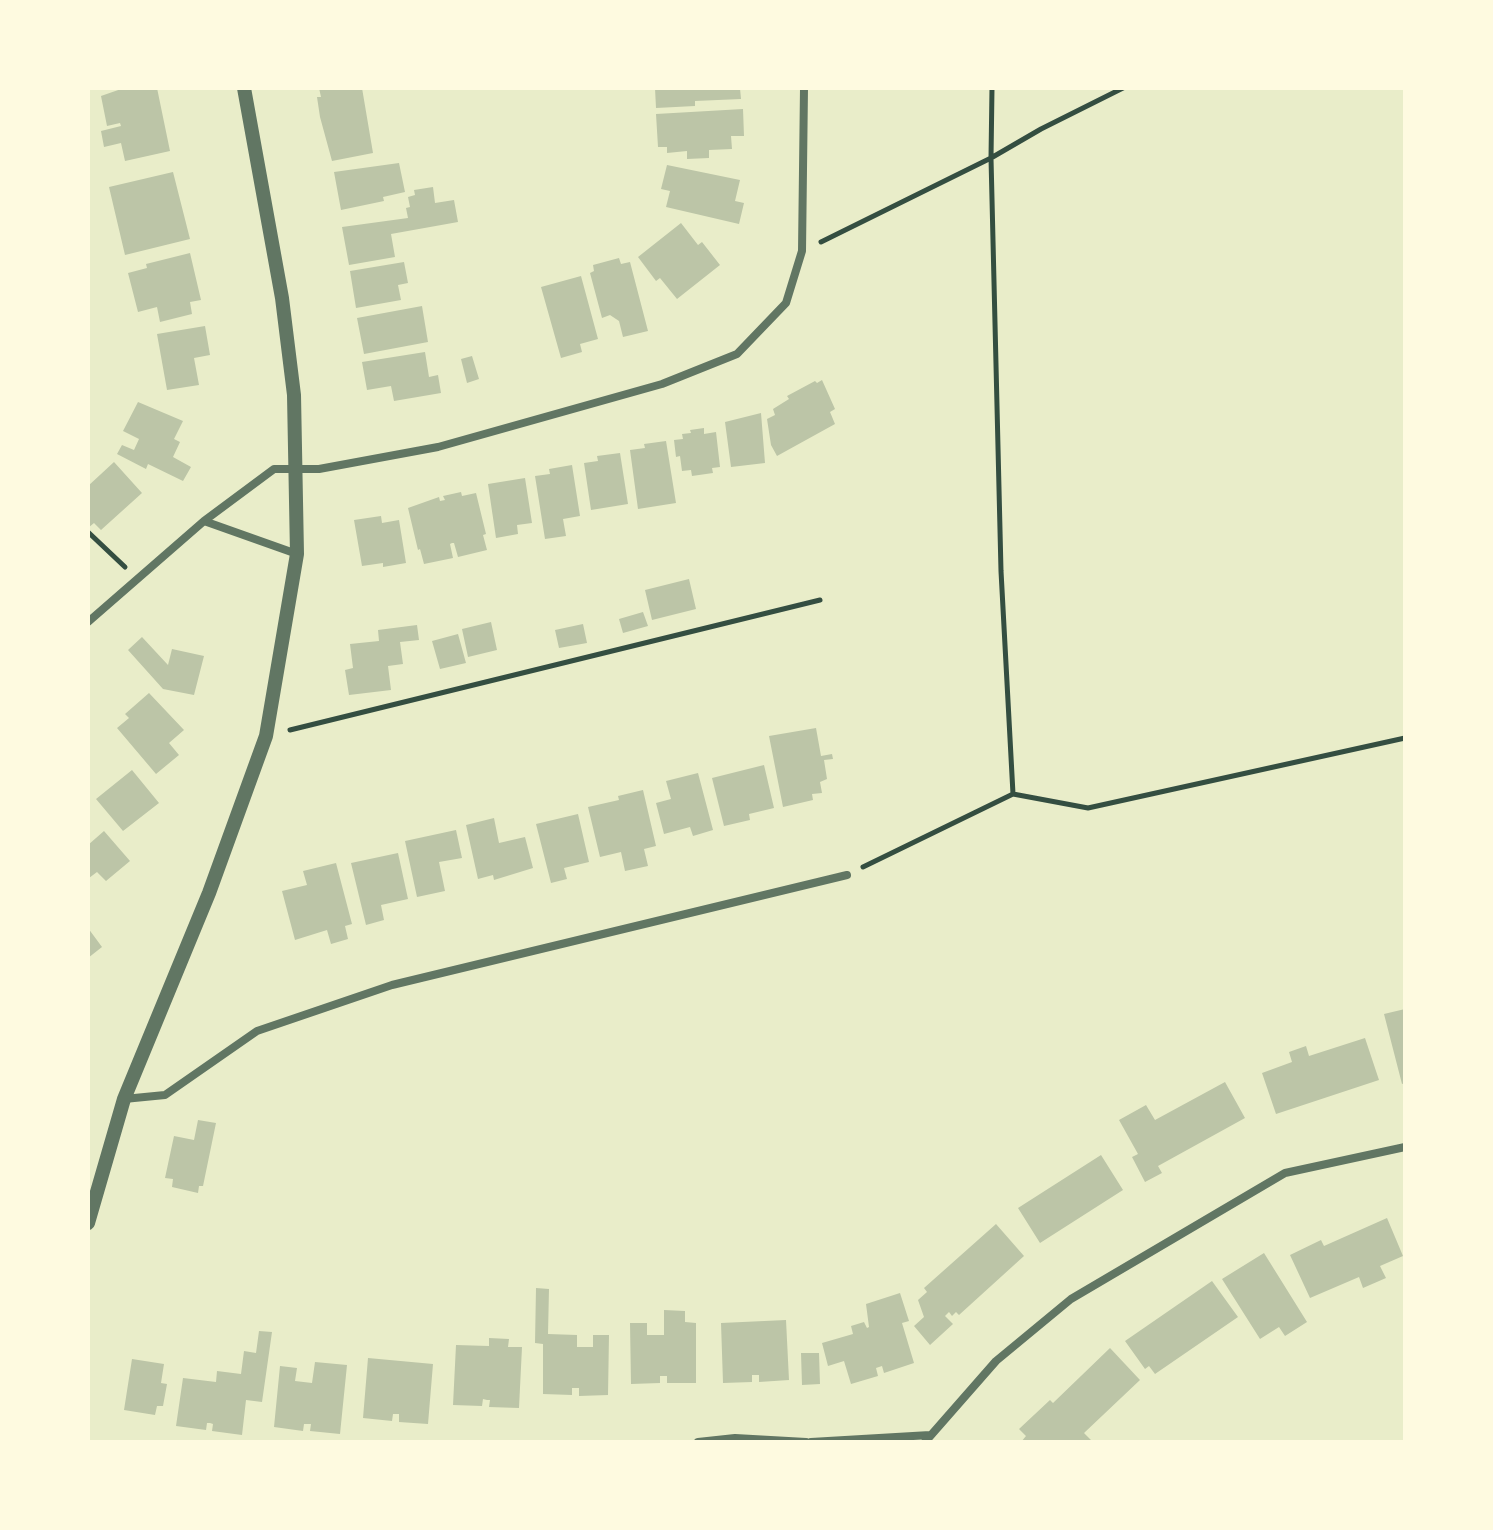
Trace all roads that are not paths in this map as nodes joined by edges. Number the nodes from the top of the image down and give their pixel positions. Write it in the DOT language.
graph roads {
  1 [pos="244,88"];
  2 [pos="804,88"];
  3 [pos="295,468"];
  4 [pos="204,521"];
  5 [pos="297,554"];
  6 [pos="88,622"];
  7 [pos="847,875"];
  8 [pos="124,1099"];
  9 [pos="1405,1147"];
  10 [pos="88,1223"];
  11 [pos="928,1438"];
  12 [pos="698,1442"];
  13 [pos="809,1442"];
  1 -- 3 [label="street"];
  2 -- 3 [label="street"];
  3 -- 4 [label="street"];
  3 -- 5 [label="street"];
  4 -- 5 [label="street"];
  4 -- 6 [label="street"];
  5 -- 8 [label="street"];
  7 -- 8 [label="street"];
  8 -- 10 [label="street"];
  9 -- 11 [label="street"];
  11 -- 13 [label="street"];
  12 -- 13 [label="street"];
}
